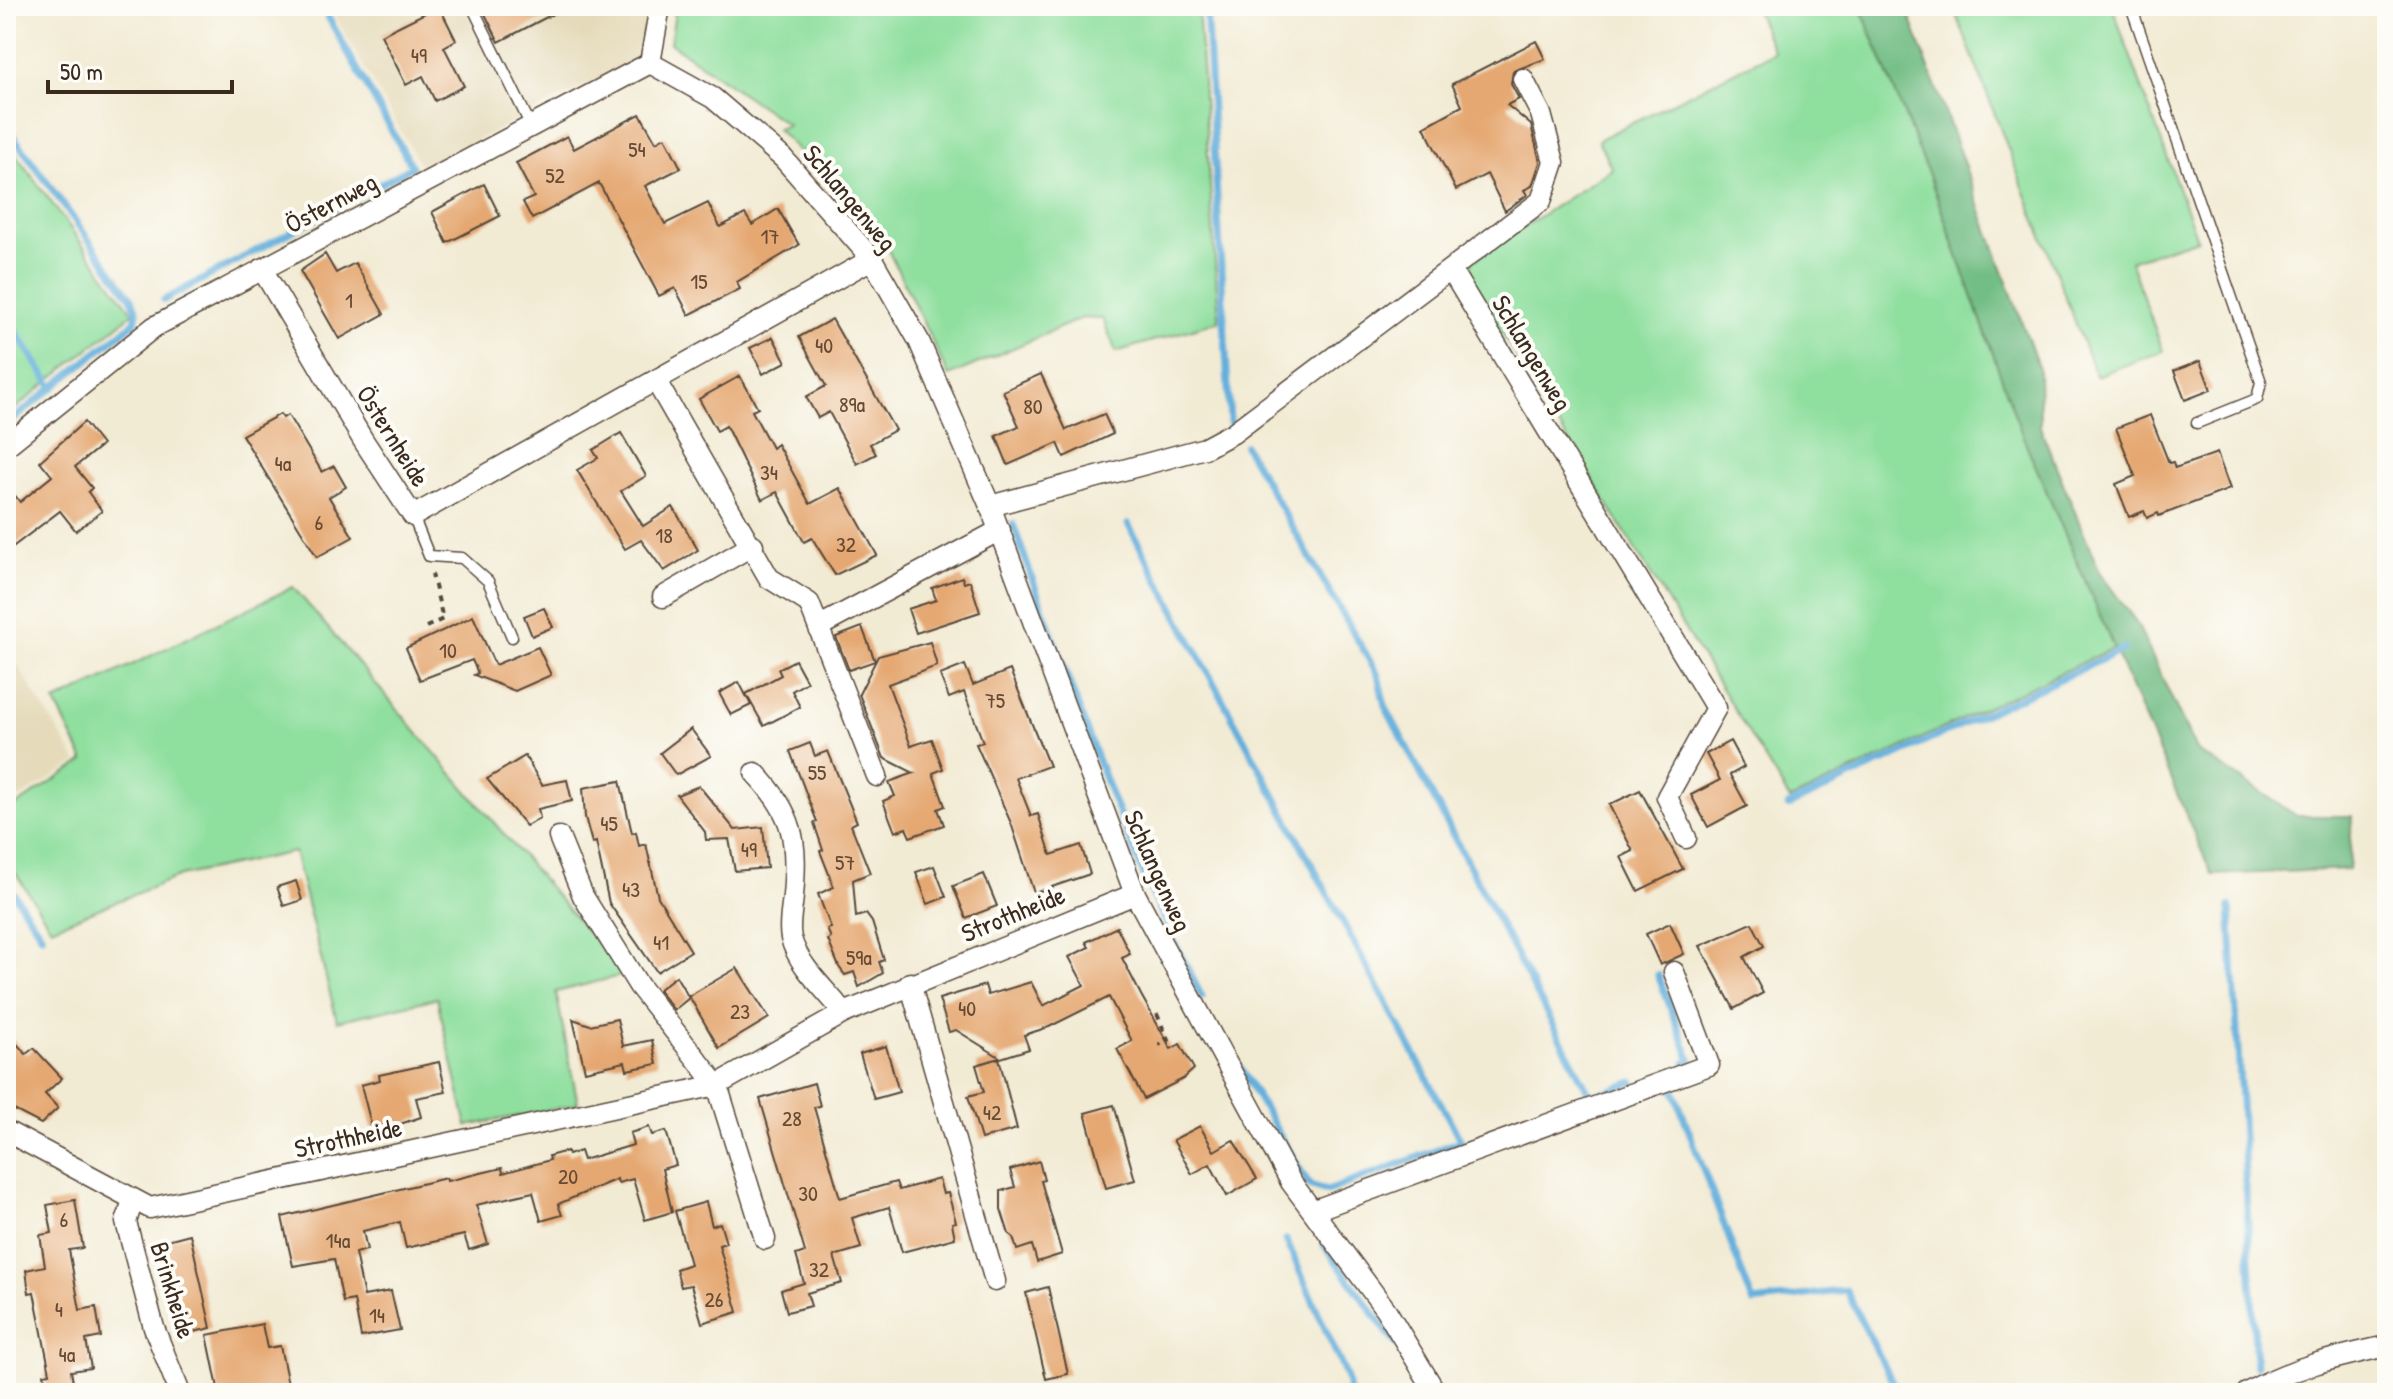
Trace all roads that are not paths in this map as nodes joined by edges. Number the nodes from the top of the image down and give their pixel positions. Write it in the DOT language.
graph roads {
  1 [pos="472,6"];
  2 [pos="660,6"];
  3 [pos="2131,6"];
  4 [pos="650,63"];
  5 [pos="1523,79"];
  6 [pos="531,126"];
  7 [pos="872,259"];
  8 [pos="262,269"];
  9 [pos="1451,270"];
  10 [pos="656,381"];
  11 [pos="2197,423"];
  12 [pos="6,446"];
  13 [pos="990,506"];
  14 [pos="413,516"];
  15 [pos="1000,530"];
  16 [pos="753,545"];
  17 [pos="663,597"];
  18 [pos="820,626"];
  19 [pos="512,637"];
  20 [pos="755,773"];
  21 [pos="877,776"];
  22 [pos="559,837"];
  23 [pos="1686,838"];
  24 [pos="1135,894"];
  25 [pos="1674,972"];
  26 [pos="910,983"];
  27 [pos="844,1013"];
  28 [pos="717,1085"];
  29 [pos="6,1131"];
  30 [pos="133,1200"];
  31 [pos="1315,1210"];
  32 [pos="765,1239"];
  33 [pos="995,1281"];
  34 [pos="2387,1346"];
  35 [pos="180,1393"];
  36 [pos="1436,1393"];
  37 [pos="2247,1393"];
  1 -- 6 [label="lane"];
  2 -- 4 [label="street"];
  3 -- 11 [label="lane"];
  4 -- 6 [label="street, Östernweg"];
  4 -- 7 [label="street, Schlangenweg"];
  5 -- 9 [label="street"];
  6 -- 8 [label="street, Östernweg"];
  7 -- 10 [label="street, Östernheide"];
  7 -- 13 [label="street, Schlangenweg"];
  8 -- 12 [label="street, Östernweg"];
  8 -- 14 [label="street, Östernheide"];
  9 -- 13 [label="street"];
  9 -- 23 [label="street, Schlangenweg"];
  10 -- 14 [label="street, Östernheide"];
  10 -- 16 [label="street"];
  13 -- 15 [label="street, Schlangenweg"];
  14 -- 19 [label="lane"];
  15 -- 18 [label="street"];
  15 -- 24 [label="street, Schlangenweg"];
  16 -- 17 [label="street"];
  16 -- 18 [label="street"];
  18 -- 21 [label="street"];
  20 -- 27 [label="street"];
  22 -- 28 [label="street"];
  24 -- 26 [label="street, Strothheide"];
  24 -- 31 [label="street, Schlangenweg"];
  25 -- 31 [label="street"];
  26 -- 27 [label="street, Strothheide"];
  26 -- 33 [label="street"];
  27 -- 28 [label="street, Strothheide"];
  28 -- 30 [label="street, Strothheide"];
  28 -- 32 [label="street"];
  29 -- 30 [label="street, Strothheide"];
  30 -- 35 [label="street, Brinkheide"];
  31 -- 36 [label="street, Schlangenweg"];
  34 -- 37 [label="street"];
}
